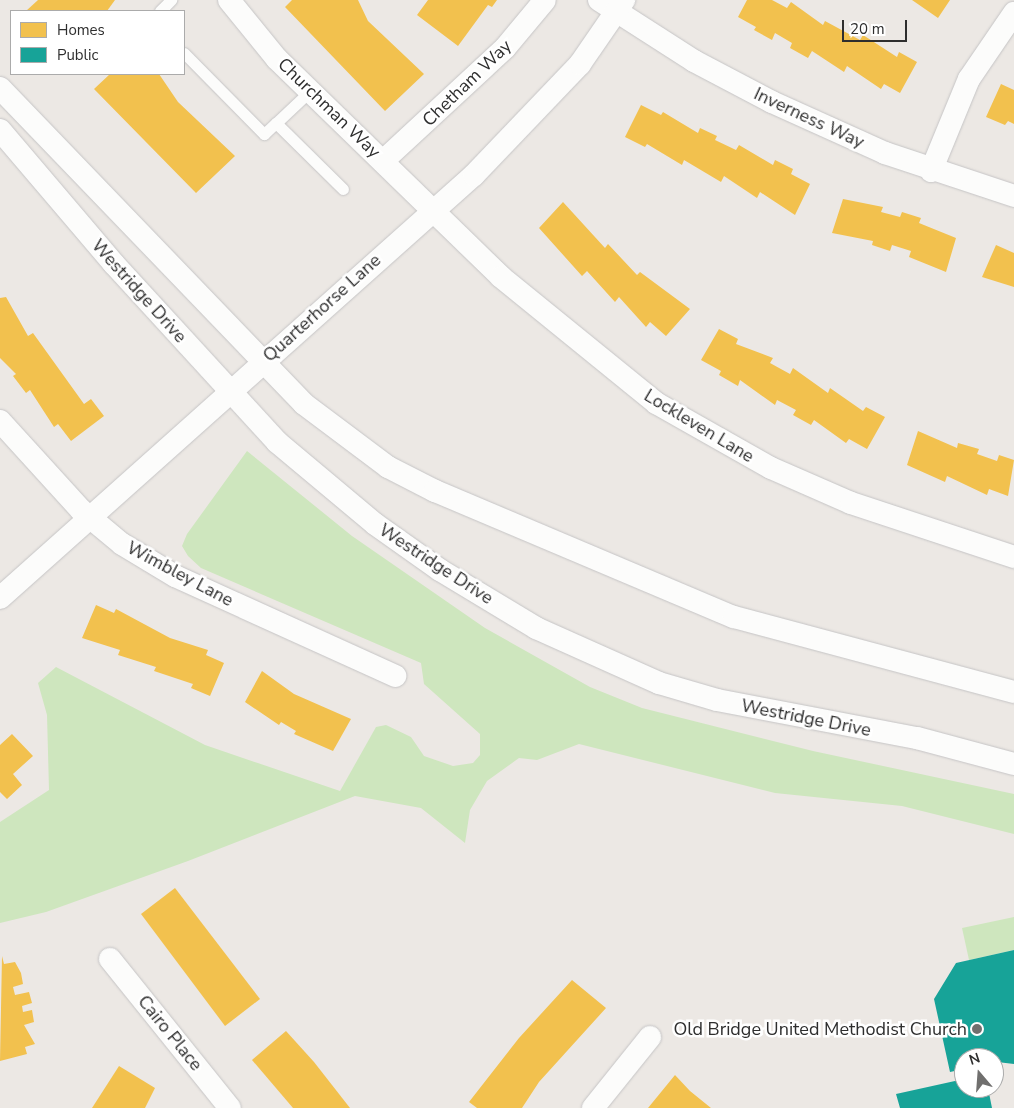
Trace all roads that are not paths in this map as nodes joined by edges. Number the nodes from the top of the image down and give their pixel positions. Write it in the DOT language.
graph roads {
  1 [pos="171,0"];
  2 [pos="229,0"];
  3 [pos="545,0"];
  4 [pos="614,4"];
  5 [pos="161,10"];
  6 [pos="1014,13"];
  7 [pos="185,54"];
  8 [pos="0,88"];
  9 [pos="310,91"];
  10 [pos="276,123"];
  11 [pos="0,130"];
  12 [pos="383,161"];
  13 [pos="931,171"];
  14 [pos="343,190"];
  15 [pos="1014,196"];
  16 [pos="434,212"];
  17 [pos="262,362"];
  18 [pos="229,392"];
  19 [pos="0,421"];
  20 [pos="89,518"];
  21 [pos="1014,557"];
  22 [pos="0,598"];
  23 [pos="395,676"];
  24 [pos="1014,692"];
  25 [pos="1014,764"];
  26 [pos="110,959"];
  27 [pos="650,1037"];
  28 [pos="226,1106"];
  29 [pos="593,1108"];
  1 -- 5 [label="lane"];
  2 -- 9 [label="street, Churchman Way"];
  3 -- 12 [label="street, Chetham Way"];
  4 -- 13 [label="street, Inverness Way"];
  4 -- 16 [label="street, Quarterhorse Lane"];
  6 -- 13 [label="street"];
  7 -- 10 [label="lane"];
  8 -- 17 [label="street"];
  9 -- 10 [label="lane"];
  9 -- 12 [label="street, Churchman Way"];
  10 -- 14 [label="lane"];
  11 -- 18 [label="street, Westridge Drive"];
  12 -- 16 [label="street, Churchman Way"];
  13 -- 15 [label="street, Inverness Way"];
  16 -- 17 [label="street, Quarterhorse Lane"];
  16 -- 21 [label="street, Lockleven Lane"];
  17 -- 18 [label="street, Quarterhorse Lane"];
  17 -- 24 [label="street"];
  18 -- 20 [label="street, Quarterhorse Lane"];
  18 -- 25 [label="street, Westridge Drive"];
  19 -- 20 [label="street, Wimbley Lane"];
  20 -- 22 [label="street, Quarterhorse Lane"];
  20 -- 23 [label="street, Wimbley Lane"];
  26 -- 28 [label="street, Cairo Place"];
  27 -- 29 [label="street"];
}
